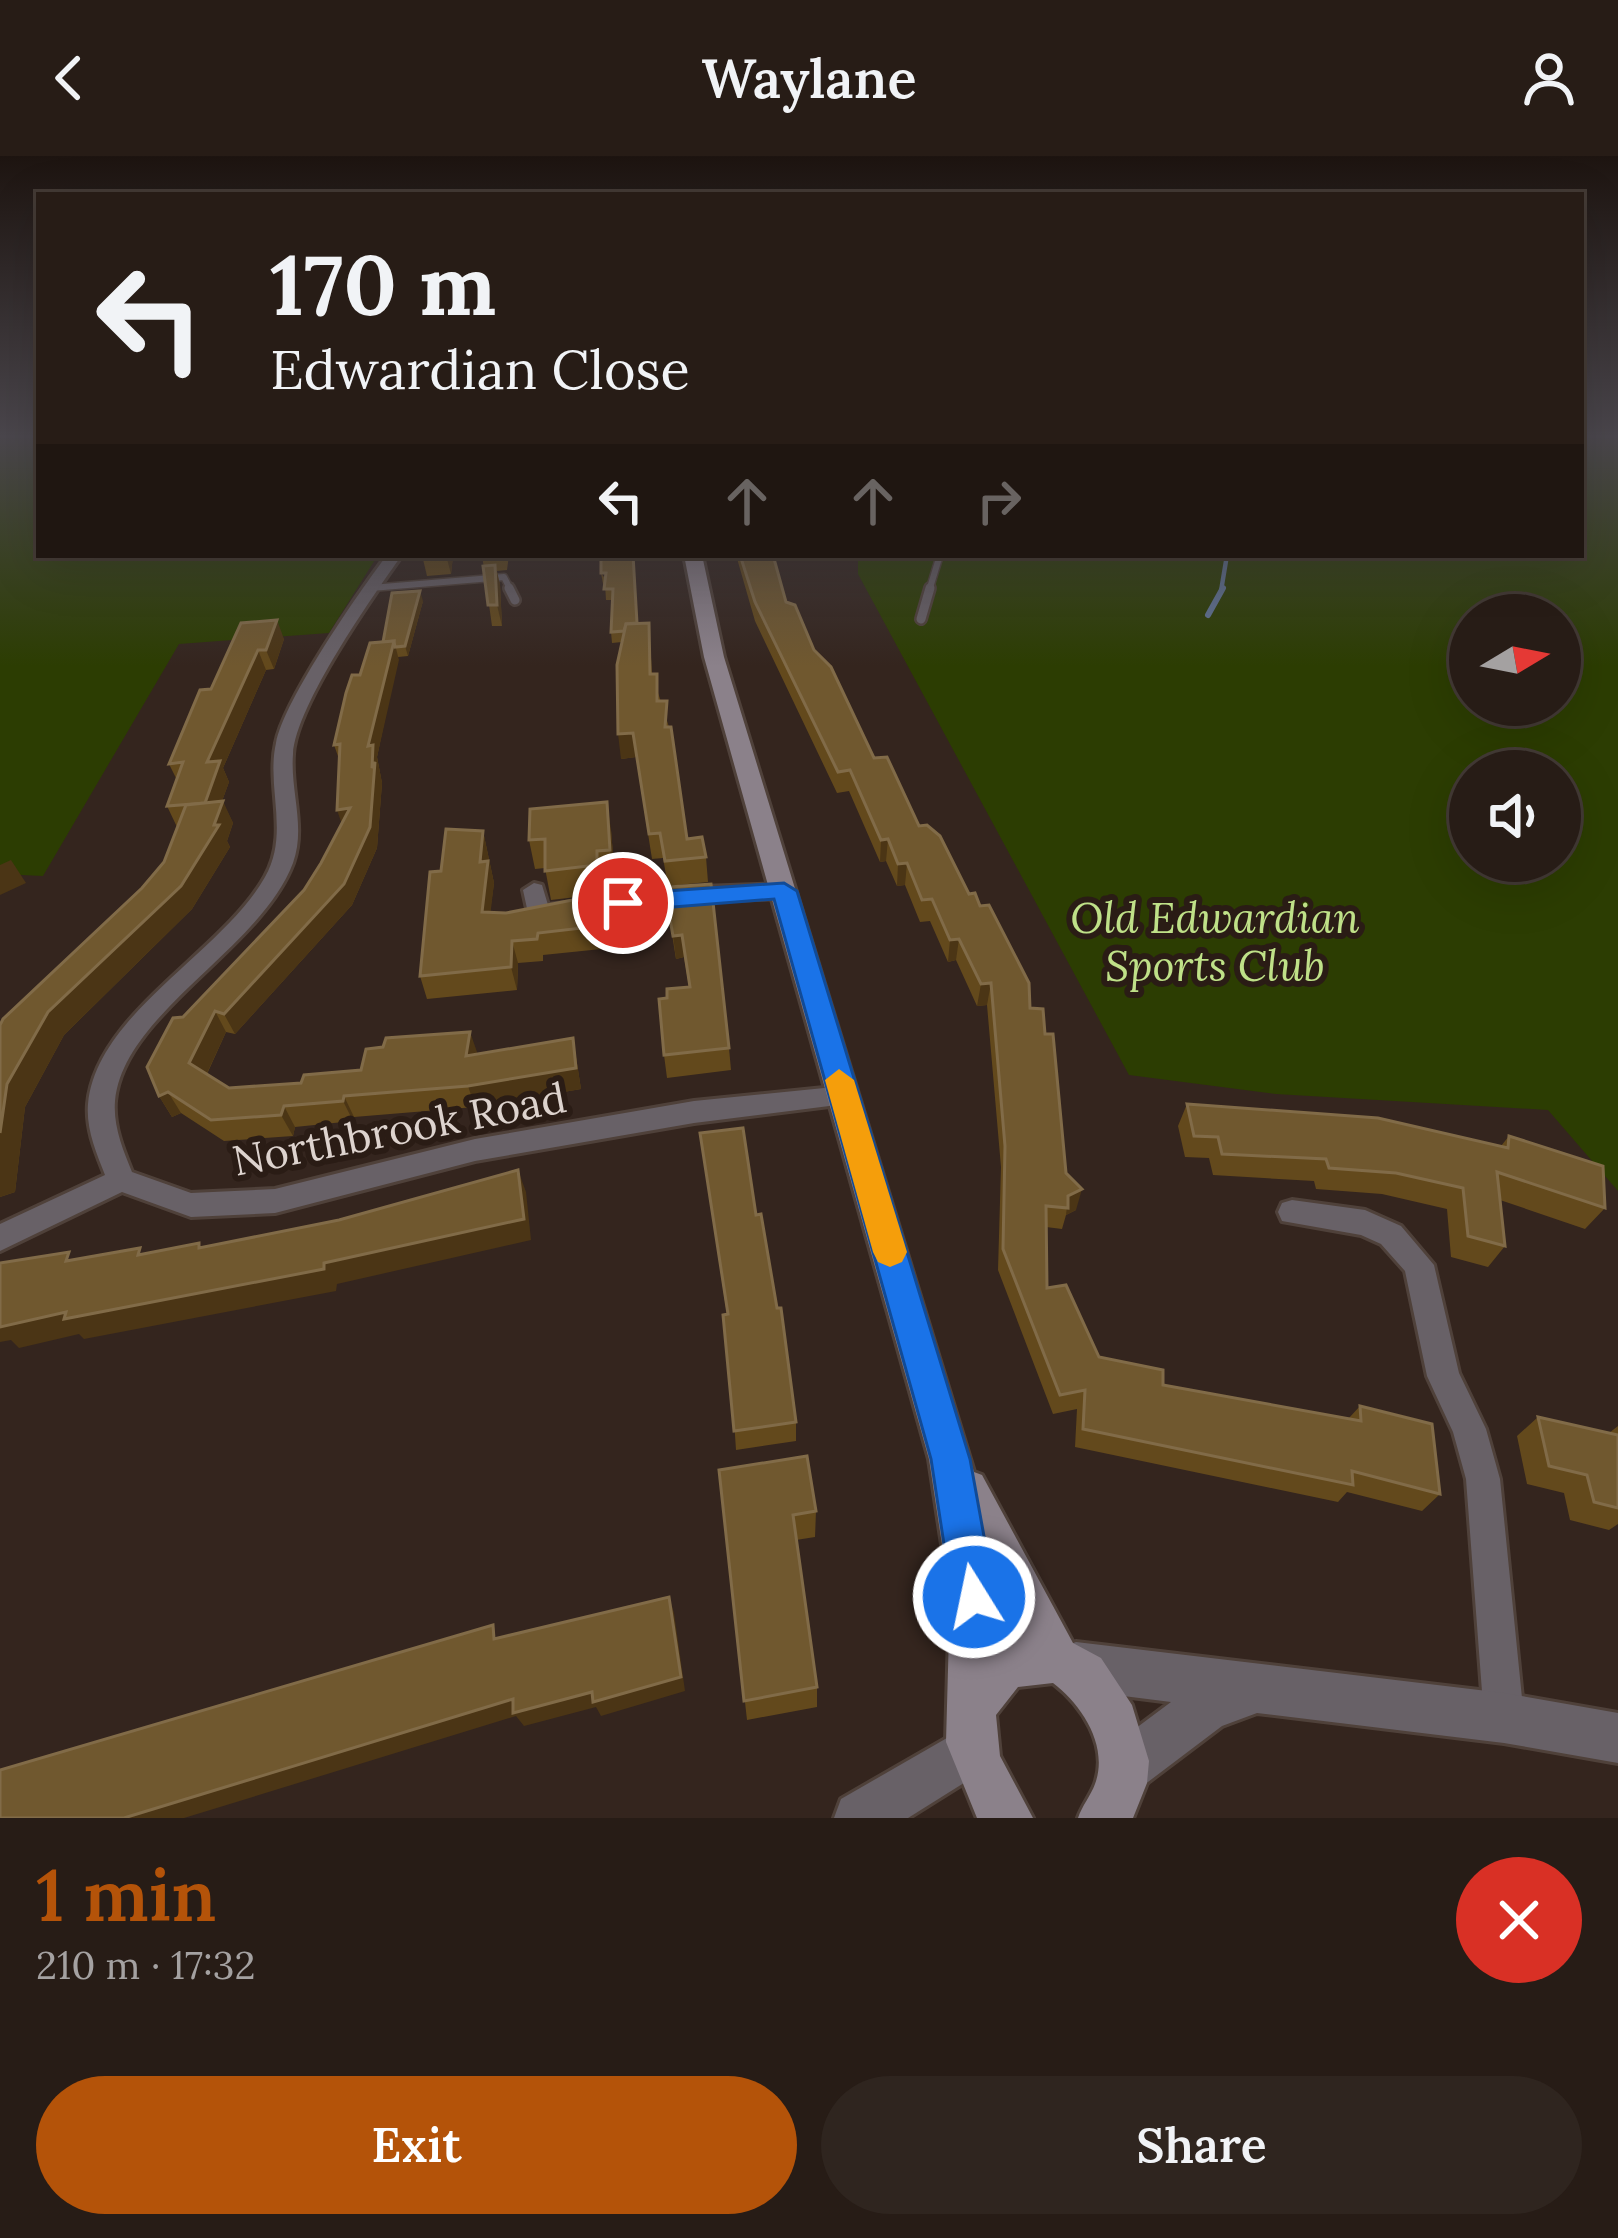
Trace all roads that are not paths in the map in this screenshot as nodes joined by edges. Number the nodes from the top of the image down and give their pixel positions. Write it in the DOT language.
graph roads {
  1 [pos="393,558"];
  2 [pos="939,558"];
  3 [pos="691,559"];
  4 [pos="371,588"];
  5 [pos="515,600"];
  6 [pos="921,619"];
  7 [pos="784,891"];
  8 [pos="532,907"];
  9 [pos="844,1096"];
  10 [pos="121,1180"];
  11 [pos="1292,1212"];
  12 [pos="0,1238"];
  13 [pos="950,1459"];
  14 [pos="1065,1662"];
  15 [pos="1253,1691"];
  16 [pos="1504,1718"];
  17 [pos="972,1732"];
  18 [pos="1618,1738"];
  19 [pos="1117,1800"];
  20 [pos="860,1818"];
  21 [pos="1007,1818"];
  1 -- 4 [label="street"];
  2 -- 6 [label="lane"];
  3 -- 7 [label="main road"];
  4 -- 5 [label="lane"];
  4 -- 10 [label="street"];
  7 -- 8 [label="street"];
  7 -- 9 [label="main road"];
  9 -- 10 [label="street, Northbrook Road"];
  9 -- 13 [label="main road"];
  10 -- 12 [label="street"];
  11 -- 16 [label="street"];
  13 -- 14 [label="main road"];
  13 -- 17 [label="main road"];
  14 -- 15 [label="street"];
  14 -- 17 [label="main road"];
  14 -- 19 [label="main road"];
  15 -- 16 [label="street"];
  15 -- 19 [label="street"];
  16 -- 18 [label="street"];
  17 -- 20 [label="street"];
  17 -- 21 [label="main road"];
}
